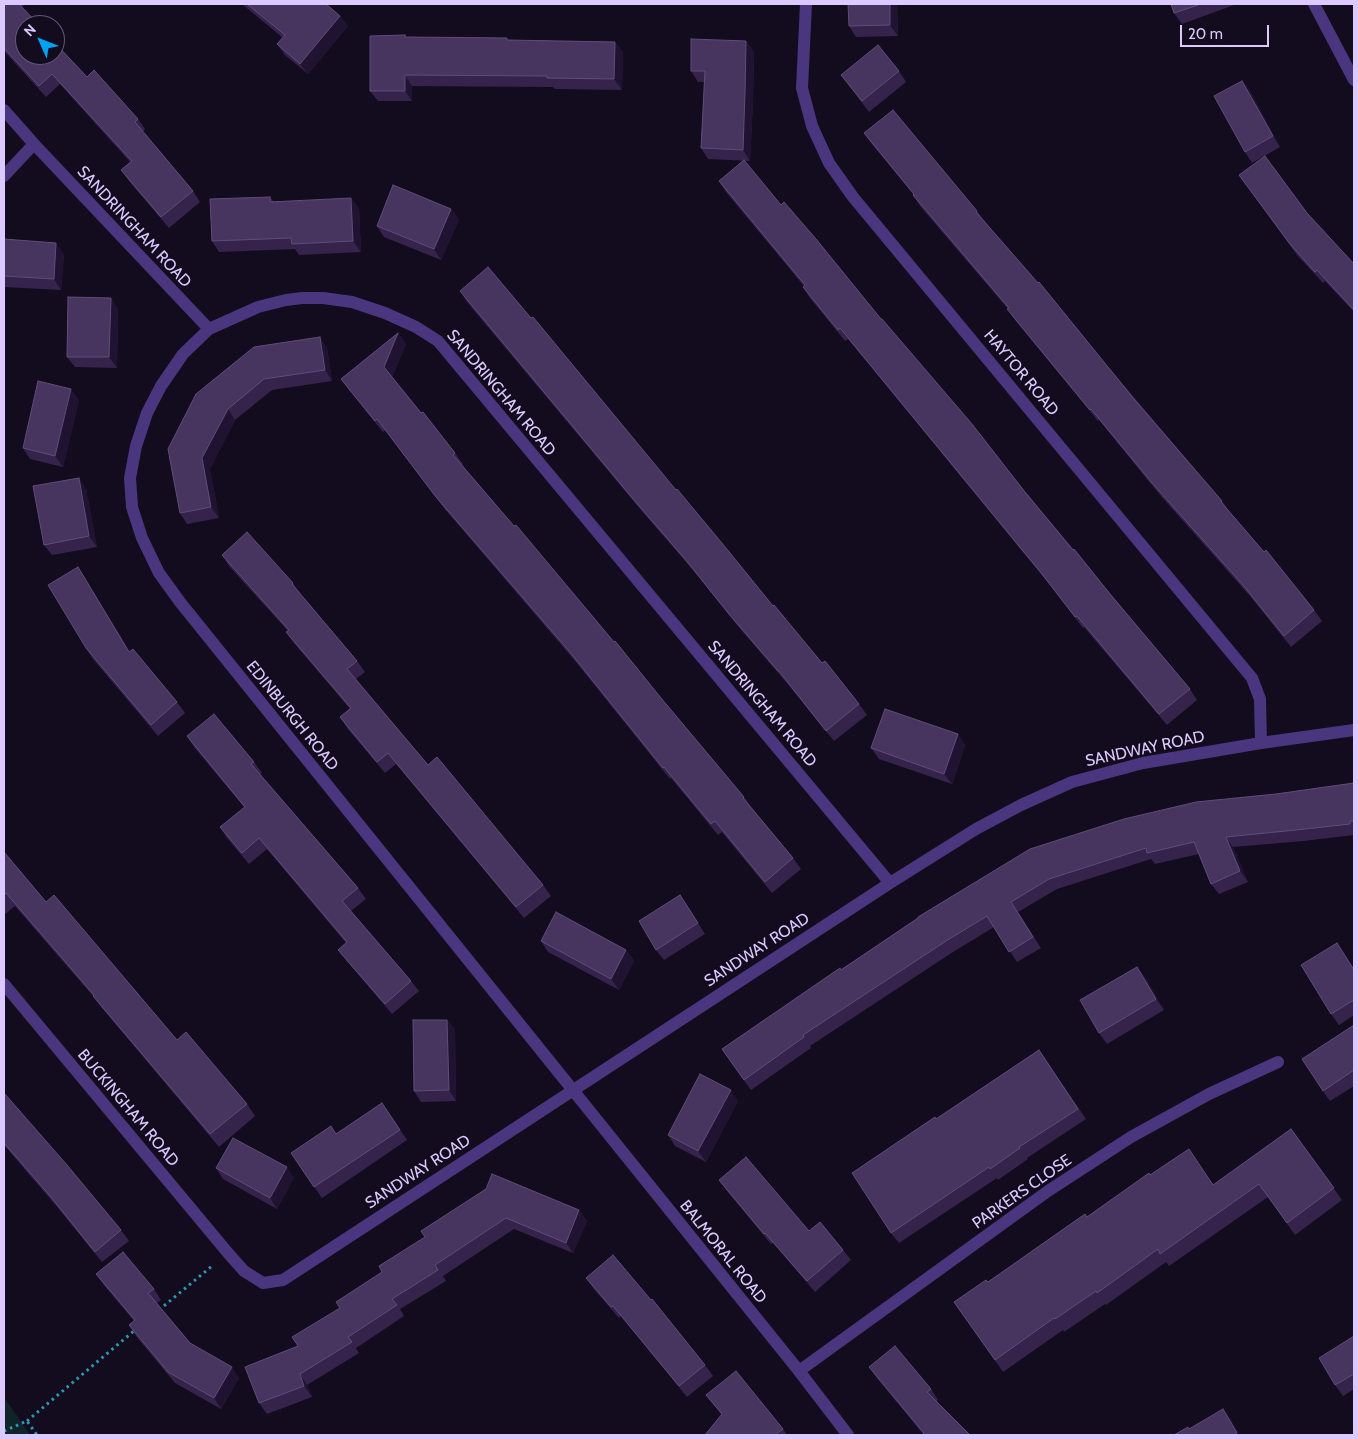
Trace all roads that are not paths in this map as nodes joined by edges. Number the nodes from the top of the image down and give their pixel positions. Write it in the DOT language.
graph roads {
  1 [pos="806,4"];
  2 [pos="1314,4"];
  3 [pos="1354,80"];
  4 [pos="4,110"];
  5 [pos="34,144"];
  6 [pos="4,176"];
  7 [pos="209,329"];
  8 [pos="1354,730"];
  9 [pos="1261,744"];
  10 [pos="890,883"];
  11 [pos="4,984"];
  12 [pos="1278,1062"];
  13 [pos="571,1090"];
  14 [pos="228,1253"];
  15 [pos="799,1372"];
  16 [pos="846,1435"];
  1 -- 9 [label="street, HAYTOR ROAD"];
  2 -- 3 [label="street"];
  4 -- 5 [label="street, SANDRINGHAM ROAD"];
  5 -- 6 [label="street"];
  5 -- 7 [label="street, SANDRINGHAM ROAD"];
  7 -- 10 [label="street, SANDRINGHAM ROAD"];
  7 -- 13 [label="street, EDINBURGH ROAD"];
  8 -- 9 [label="street, SANDWAY ROAD"];
  9 -- 10 [label="street, SANDWAY ROAD"];
  10 -- 13 [label="street, SANDWAY ROAD"];
  11 -- 14 [label="street, BUCKINGHAM ROAD"];
  12 -- 15 [label="street, PARKERS CLOSE"];
  13 -- 14 [label="street, SANDWAY ROAD"];
  13 -- 15 [label="street, BALMORAL ROAD"];
  15 -- 16 [label="street, BALMORAL ROAD"];
}
